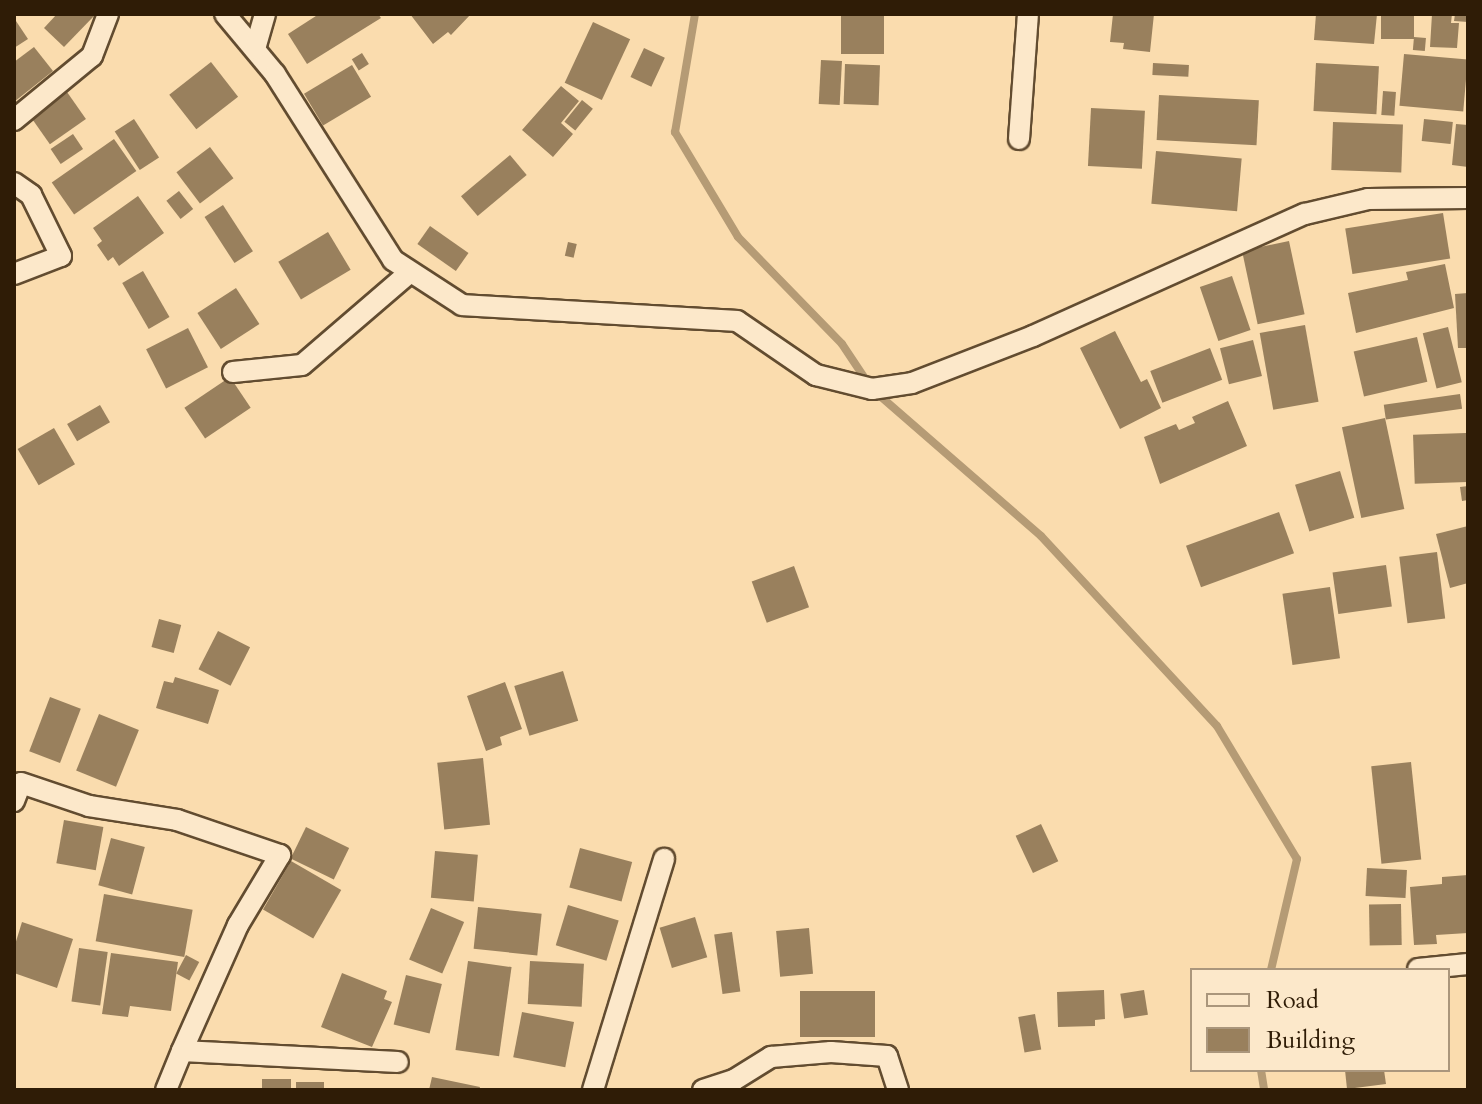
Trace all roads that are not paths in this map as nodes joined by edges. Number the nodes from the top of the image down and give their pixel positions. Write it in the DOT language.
graph roads {
  1 [pos="108,14"];
  2 [pos="225,14"];
  3 [pos="1028,14"];
  4 [pos="269,16"];
  5 [pos="255,49"];
  6 [pos="14,120"];
  7 [pos="1019,139"];
  8 [pos="14,183"];
  9 [pos="1468,198"];
  10 [pos="409,273"];
  11 [pos="14,274"];
  12 [pos="233,372"];
  13 [pos="14,801"];
  14 [pos="664,859"];
  15 [pos="1468,964"];
  16 [pos="1428,968"];
  17 [pos="182,1051"];
  18 [pos="398,1062"];
  19 [pos="166,1090"];
  20 [pos="593,1090"];
  21 [pos="703,1090"];
  22 [pos="898,1090"];
  1 -- 6 [label="street"];
  2 -- 5 [label="street"];
  3 -- 7 [label="street"];
  4 -- 5 [label="street"];
  5 -- 10 [label="street"];
  8 -- 11 [label="street"];
  9 -- 10 [label="street"];
  10 -- 12 [label="street"];
  13 -- 17 [label="street"];
  14 -- 20 [label="street"];
  15 -- 16 [label="street"];
  17 -- 18 [label="street"];
  17 -- 19 [label="street"];
  21 -- 22 [label="street"];
}
